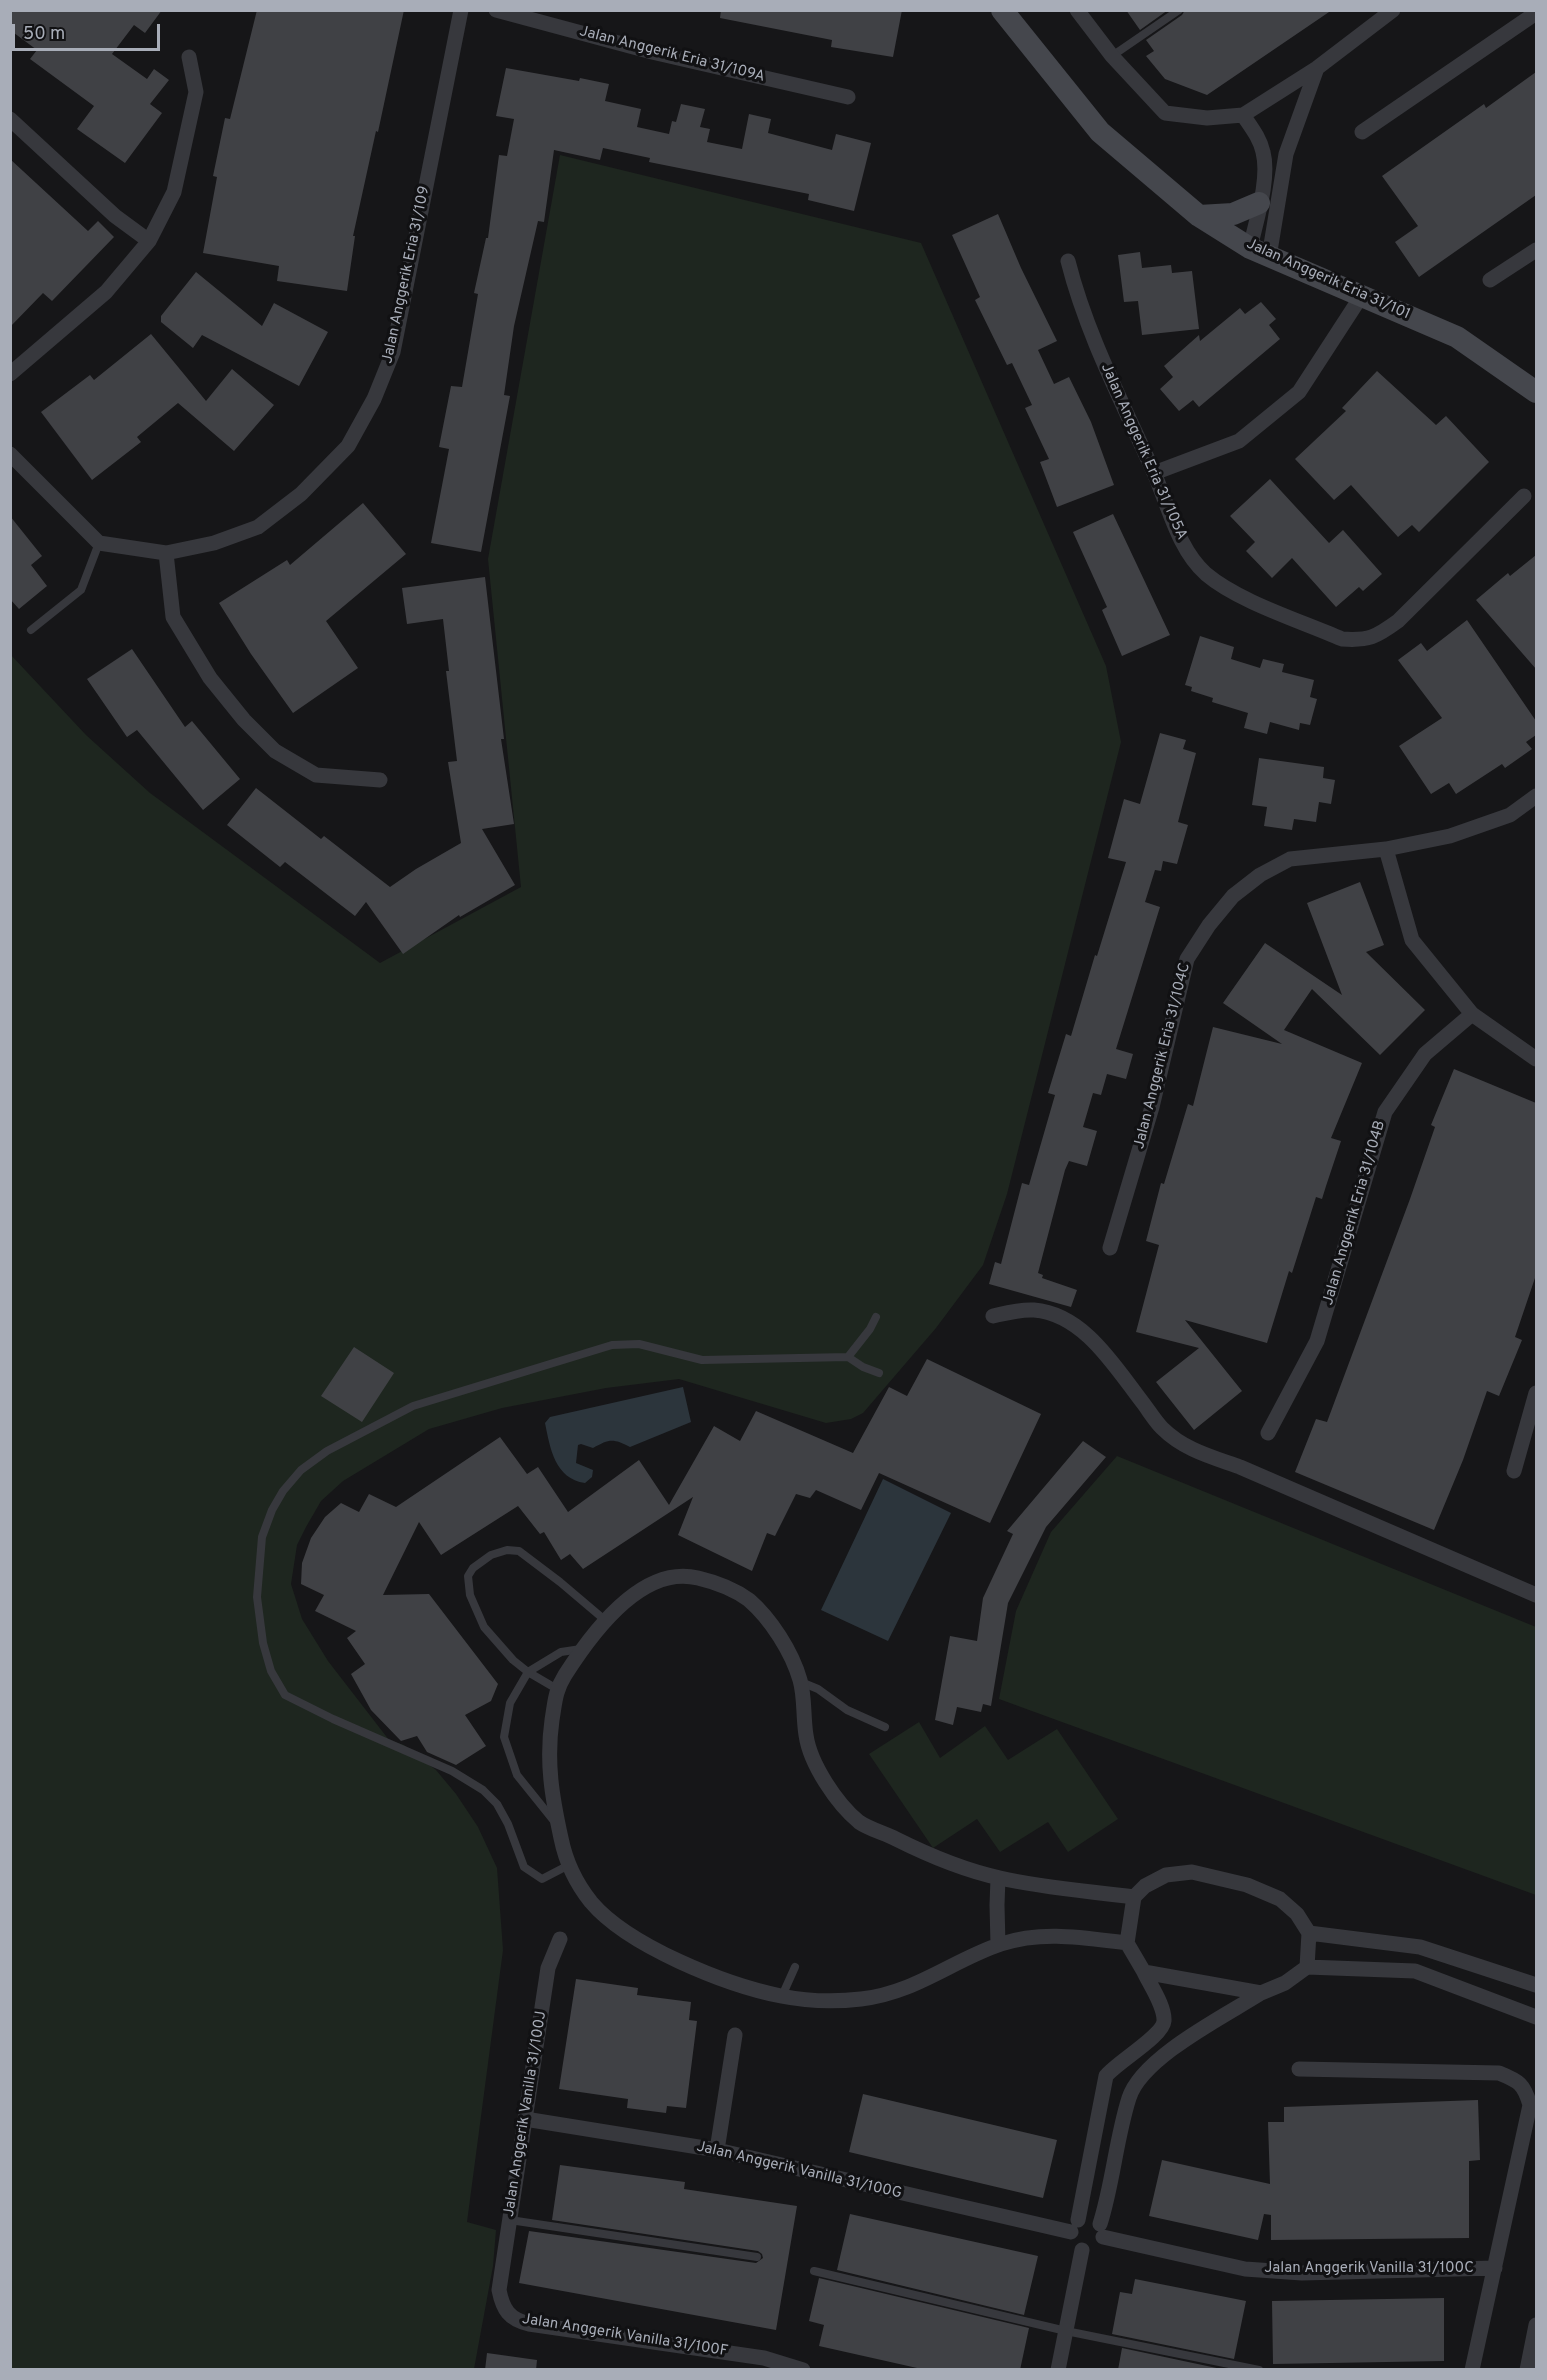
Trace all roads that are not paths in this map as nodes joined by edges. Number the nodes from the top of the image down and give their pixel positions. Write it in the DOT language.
graph roads {
  1 [pos="461,10"];
  2 [pos="496,10"];
  3 [pos="1077,10"];
  4 [pos="1179,10"];
  5 [pos="1393,10"];
  6 [pos="1536,13"];
  7 [pos="1007,14"];
  8 [pos="1112,56"];
  9 [pos="189,57"];
  10 [pos="1317,68"];
  11 [pos="848,97"];
  12 [pos="1243,115"];
  13 [pos="10,120"];
  14 [pos="1362,132"];
  15 [pos="1259,203"];
  16 [pos="1199,216"];
  17 [pos="149,241"];
  18 [pos="1536,250"];
  19 [pos="1260,253"];
  20 [pos="1068,261"];
  21 [pos="1490,280"];
  22 [pos="1362,295"];
  23 [pos="10,374"];
  24 [pos="1536,392"];
  25 [pos="10,454"];
  26 [pos="1154,473"];
  27 [pos="1524,496"];
  28 [pos="99,543"];
  29 [pos="166,553"];
  30 [pos="31,630"];
  31 [pos="380,780"];
  32 [pos="1536,796"];
  33 [pos="1386,849"];
  34 [pos="1472,1014"];
  35 [pos="1536,1059"];
  36 [pos="1110,1248"];
  37 [pos="993,1316"];
  38 [pos="876,1317"];
  39 [pos="848,1357"];
  40 [pos="879,1373"];
  41 [pos="1536,1393"];
  42 [pos="1268,1433"];
  43 [pos="1514,1471"];
  44 [pos="1536,1595"];
  45 [pos="606,1621"];
  46 [pos="581,1649"];
  47 [pos="528,1672"];
  48 [pos="801,1682"];
  49 [pos="557,1689"];
  50 [pos="885,1727"];
  51 [pos="559,1827"];
  52 [pos="567,1866"];
  53 [pos="998,1878"];
  54 [pos="1134,1897"];
  55 [pos="1308,1933"];
  56 [pos="560,1939"];
  57 [pos="1127,1943"];
  58 [pos="998,1945"];
  59 [pos="795,1967"];
  60 [pos="1307,1967"];
  61 [pos="1144,1972"];
  62 [pos="1536,1985"];
  63 [pos="1261,1993"];
  64 [pos="781,1996"];
  65 [pos="1536,2017"];
  66 [pos="735,2035"];
  67 [pos="1299,2069"];
  68 [pos="525,2119"];
  69 [pos="1093,2136"];
  70 [pos="1120,2141"];
  71 [pos="717,2150"];
  72 [pos="509,2220"];
  73 [pos="1074,2226"];
  74 [pos="1101,2230"];
  75 [pos="1082,2250"];
  76 [pos="757,2257"];
  77 [pos="1495,2268"];
  78 [pos="814,2271"];
  79 [pos="499,2290"];
  80 [pos="1536,2325"];
  81 [pos="1066,2331"];
  82 [pos="803,2370"];
  83 [pos="1058,2370"];
  84 [pos="1259,2370"];
  85 [pos="1472,2370"];
  86 [pos="1527,2370"];
  1 -- 29 [label="street, Jalan Anggerik Eria 31/109"];
  2 -- 11 [label="street, Jalan Anggerik Eria 31/109A"];
  3 -- 8 [label="street"];
  4 -- 8 [label="lane"];
  5 -- 10 [label="street"];
  6 -- 14 [label="street"];
  7 -- 16 [label="street, Jalan Anggerik Eria 31/101"];
  8 -- 12 [label="street"];
  9 -- 17 [label="street"];
  10 -- 12 [label="street"];
  10 -- 19 [label="street"];
  12 -- 15 [label="street"];
  13 -- 17 [label="street"];
  15 -- 16 [label="street"];
  15 -- 19 [label="street"];
  16 -- 19 [label="street, Jalan Anggerik Eria 31/101"];
  17 -- 23 [label="street"];
  18 -- 21 [label="street"];
  19 -- 22 [label="street, Jalan Anggerik Eria 31/101"];
  20 -- 26 [label="street, Jalan Anggerik Eria 31/105A"];
  22 -- 24 [label="street, Jalan Anggerik Eria 31/101"];
  22 -- 26 [label="street"];
  25 -- 28 [label="street"];
  26 -- 27 [label="street, Jalan Anggerik Eria 31/105A"];
  28 -- 29 [label="street, Jalan Anggerik Eria 31/109"];
  28 -- 30 [label="lane"];
  29 -- 31 [label="street"];
  32 -- 33 [label="street, Jalan Anggerik Eria 31/104C"];
  33 -- 34 [label="street"];
  33 -- 36 [label="street, Jalan Anggerik Eria 31/104C"];
  34 -- 35 [label="street"];
  34 -- 42 [label="street, Jalan Anggerik Eria 31/104B"];
  37 -- 44 [label="street"];
  38 -- 39 [label="lane"];
  39 -- 40 [label="lane"];
  39 -- 52 [label="lane"];
  41 -- 43 [label="street"];
  45 -- 46 [label="street"];
  45 -- 47 [label="lane"];
  45 -- 48 [label="street"];
  46 -- 47 [label="lane"];
  46 -- 49 [label="street"];
  47 -- 49 [label="lane"];
  47 -- 51 [label="lane"];
  48 -- 50 [label="lane"];
  48 -- 53 [label="street"];
  49 -- 51 [label="street"];
  51 -- 52 [label="street"];
  52 -- 64 [label="street"];
  53 -- 54 [label="street"];
  53 -- 58 [label="street"];
  54 -- 55 [label="street"];
  54 -- 57 [label="street"];
  55 -- 60 [label="street"];
  55 -- 62 [label="street"];
  56 -- 68 [label="street, Jalan Anggerik Vanilla 31/100J"];
  57 -- 58 [label="street"];
  57 -- 61 [label="street"];
  58 -- 64 [label="street"];
  59 -- 64 [label="lane"];
  60 -- 63 [label="street"];
  60 -- 65 [label="street"];
  61 -- 63 [label="street"];
  61 -- 69 [label="street"];
  63 -- 70 [label="street"];
  66 -- 71 [label="street"];
  67 -- 77 [label="street"];
  68 -- 71 [label="street, Jalan Anggerik Vanilla 31/100G"];
  68 -- 72 [label="street, Jalan Anggerik Vanilla 31/100J"];
  69 -- 70 [label="street"];
  69 -- 73 [label="street"];
  70 -- 74 [label="street"];
  71 -- 73 [label="street, Jalan Anggerik Vanilla 31/100G"];
  72 -- 76 [label="lane"];
  72 -- 79 [label="street, Jalan Anggerik Vanilla 31/100J"];
  73 -- 74 [label="street"];
  73 -- 75 [label="street"];
  74 -- 75 [label="street"];
  74 -- 77 [label="street, Jalan Anggerik Vanilla 31/100C"];
  75 -- 81 [label="street"];
  77 -- 85 [label="street"];
  78 -- 81 [label="lane"];
  79 -- 82 [label="street, Jalan Anggerik Vanilla 31/100F"];
  80 -- 86 [label="street"];
  81 -- 83 [label="street"];
  81 -- 84 [label="lane"];
}
